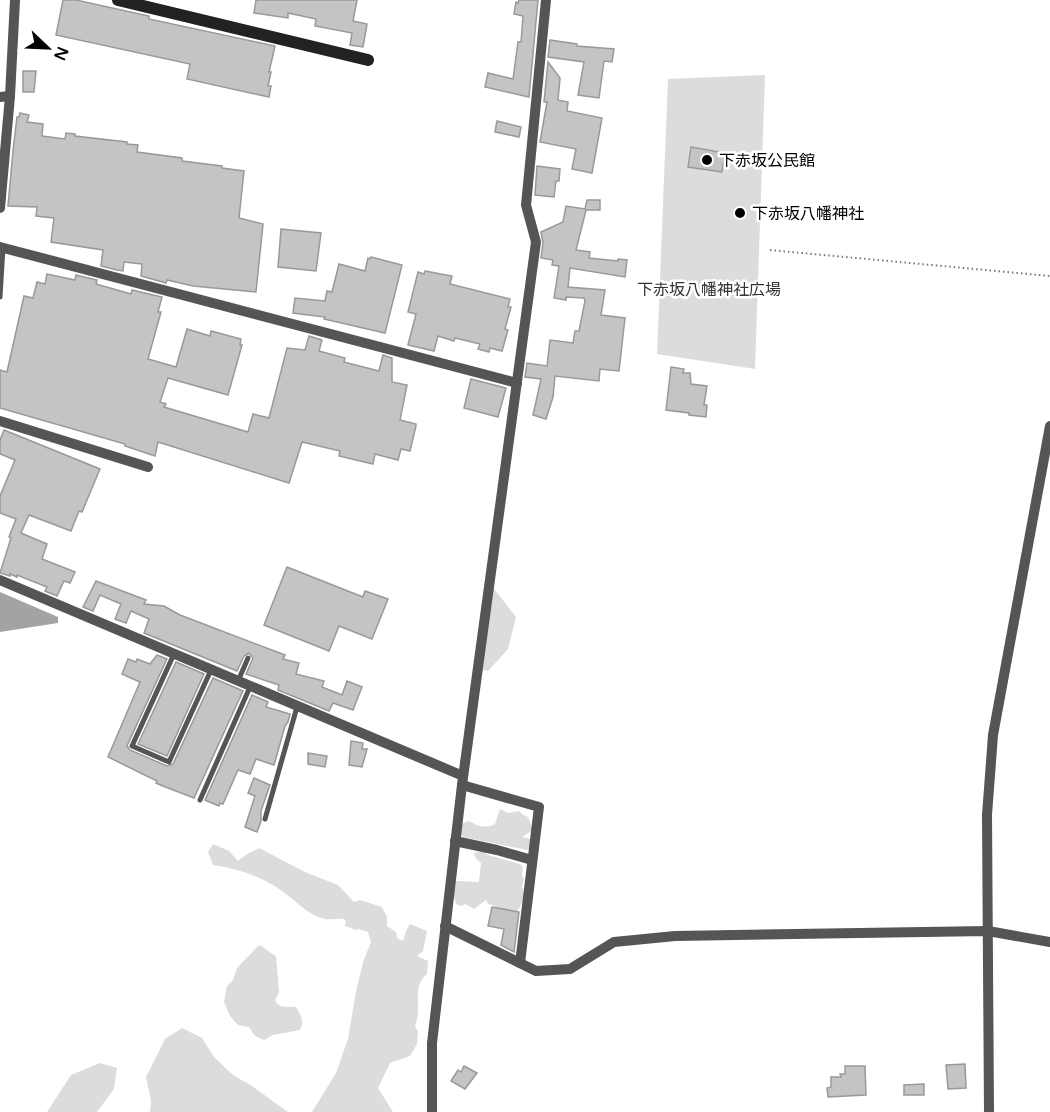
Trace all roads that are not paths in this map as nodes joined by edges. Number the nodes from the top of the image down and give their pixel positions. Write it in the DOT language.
graph roads {
  1 [pos="15,0"];
  2 [pos="118,0"];
  3 [pos="546,0"];
  4 [pos="368,60"];
  5 [pos="5,96"];
  6 [pos="0,208"];
  7 [pos="1,247"];
  8 [pos="0,297"];
  9 [pos="517,383"];
  10 [pos="0,421"];
  11 [pos="1050,426"];
  12 [pos="148,467"];
  13 [pos="0,580"];
  14 [pos="174,654"];
  15 [pos="248,658"];
  16 [pos="211,670"];
  17 [pos="238,682"];
  18 [pos="250,687"];
  19 [pos="297,707"];
  20 [pos="462,780"];
  21 [pos="200,800"];
  22 [pos="266,819"];
  23 [pos="455,841"];
  24 [pos="532,860"];
  25 [pos="445,926"];
  26 [pos="988,931"];
  27 [pos="1050,942"];
  28 [pos="519,963"];
  29 [pos="432,1112"];
  30 [pos="989,1112"];
  1 -- 5 [label="street"];
  2 -- 4 [label="street"];
  3 -- 9 [label="street"];
  5 -- 6 [label="street"];
  7 -- 8 [label="lane"];
  7 -- 9 [label="street"];
  9 -- 20 [label="street"];
  10 -- 12 [label="street"];
  11 -- 26 [label="street"];
  13 -- 14 [label="street"];
  14 -- 16 [label="street"];
  14 -- 16 [label="lane"];
  15 -- 17 [label="lane"];
  16 -- 17 [label="street"];
  17 -- 18 [label="street"];
  18 -- 19 [label="street"];
  18 -- 21 [label="lane"];
  19 -- 20 [label="street"];
  19 -- 22 [label="lane"];
  20 -- 23 [label="street"];
  20 -- 24 [label="street"];
  23 -- 24 [label="street"];
  23 -- 25 [label="street"];
  24 -- 28 [label="street"];
  25 -- 28 [label="street"];
  25 -- 29 [label="street"];
  26 -- 27 [label="street"];
  26 -- 28 [label="street"];
  26 -- 30 [label="street"];
}
